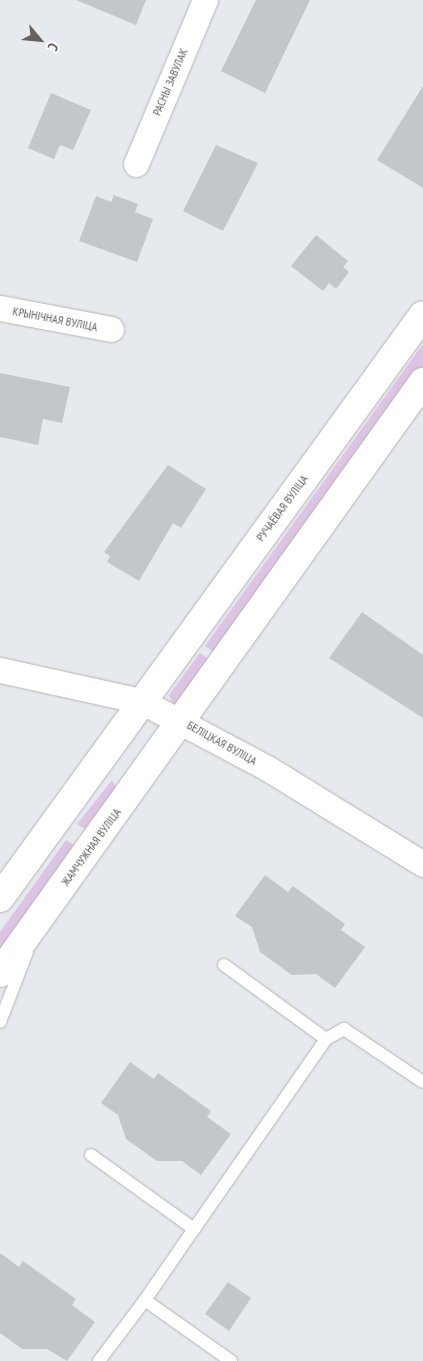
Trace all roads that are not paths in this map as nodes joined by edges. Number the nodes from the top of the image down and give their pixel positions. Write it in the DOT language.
graph roads {
  1 [pos="205,0"];
  2 [pos="136,164"];
  3 [pos="0,308"];
  4 [pos="423,315"];
  5 [pos="111,329"];
  6 [pos="423,382"];
  7 [pos="0,670"];
  8 [pos="141,701"];
  9 [pos="183,721"];
  10 [pos="423,864"];
  11 [pos="0,898"];
  12 [pos="41,916"];
  13 [pos="224,965"];
  14 [pos="0,973"];
  15 [pos="0,1022"];
  16 [pos="326,1039"];
  17 [pos="423,1082"];
  18 [pos="91,1155"];
  19 [pos="194,1228"];
  20 [pos="145,1300"];
  21 [pos="99,1361"];
  22 [pos="231,1361"];
  1 -- 2 [label="street, РАСНЫ ЗАВУЛАК"];
  3 -- 5 [label="street, КРЫНІЧНАЯ ВУЛІЦА"];
  4 -- 8 [label="main road, РУЧАЁВАЯ ВУЛІЦА"];
  6 -- 9 [label="main road"];
  7 -- 8 [label="street, БЕЛІЦКАЯ ВУЛІЦА"];
  8 -- 9 [label="street, БЕЛІЦКАЯ ВУЛІЦА"];
  8 -- 11 [label="main road"];
  9 -- 10 [label="street, БЕЛІЦКАЯ ВУЛІЦА"];
  9 -- 12 [label="main road, ЖАМЧУЖНАЯ ВУЛІЦА"];
  12 -- 14 [label="main road, ЖАМЧУЖНАЯ ВУЛІЦА"];
  12 -- 15 [label="lane"];
  13 -- 16 [label="lane"];
  16 -- 17 [label="lane"];
  16 -- 19 [label="lane"];
  18 -- 19 [label="lane"];
  19 -- 20 [label="lane"];
  20 -- 21 [label="lane"];
  20 -- 22 [label="lane"];
}
